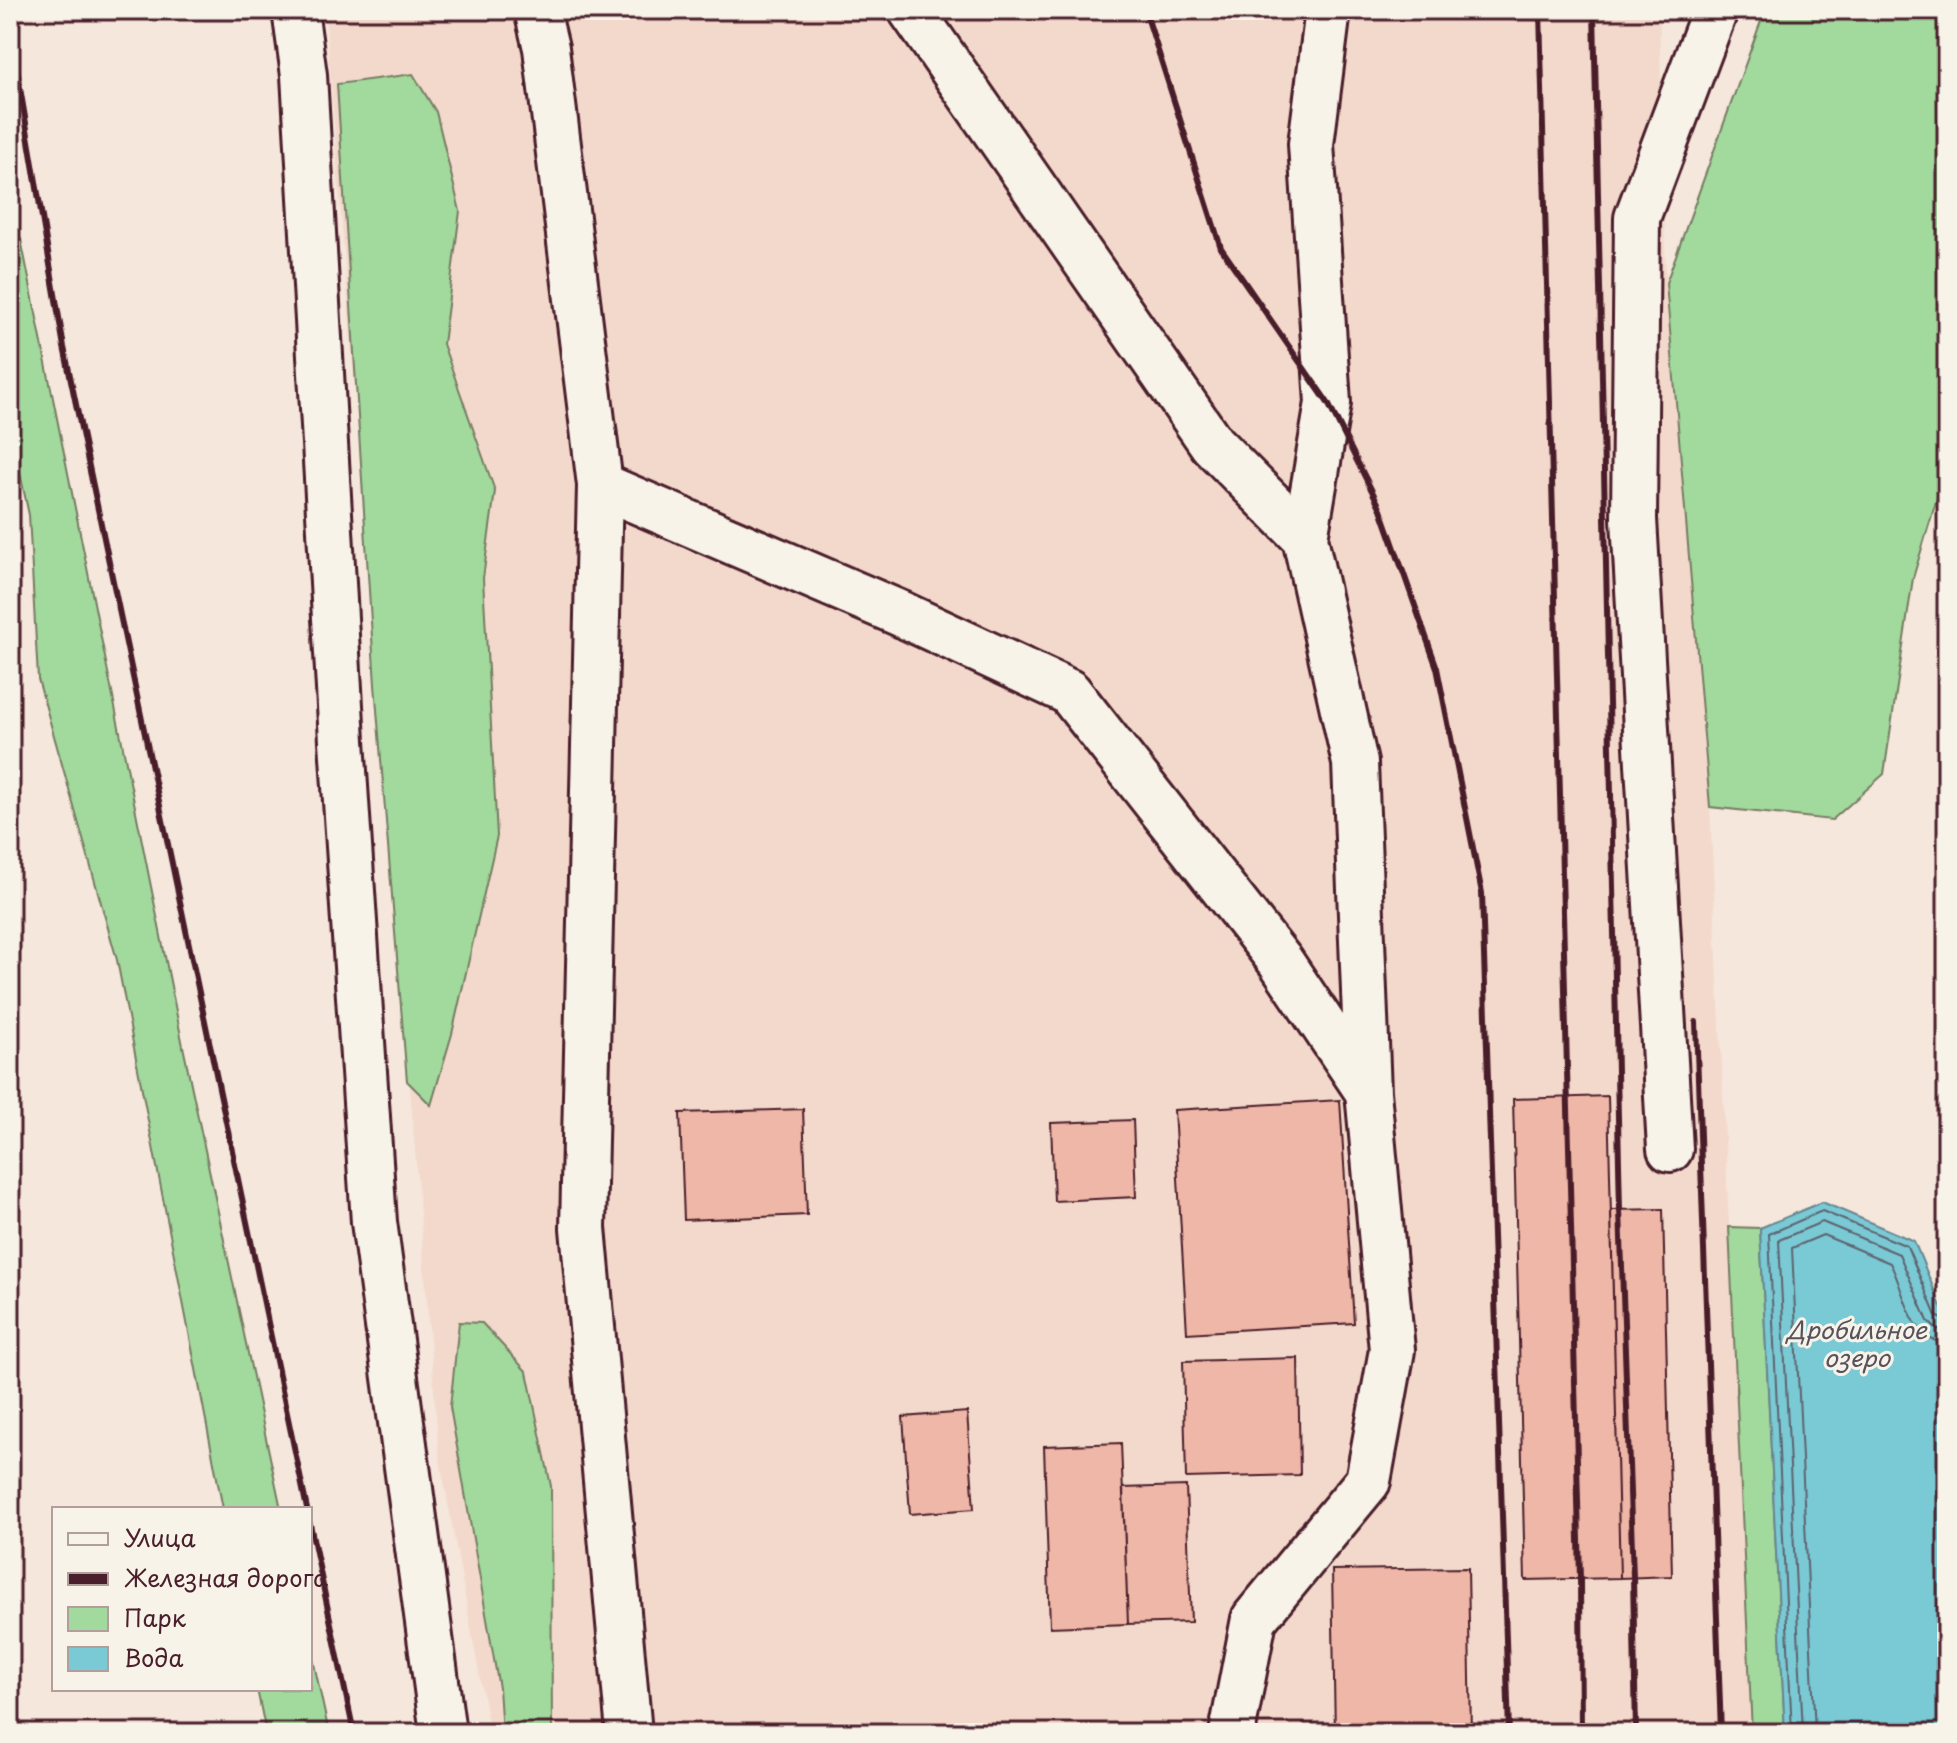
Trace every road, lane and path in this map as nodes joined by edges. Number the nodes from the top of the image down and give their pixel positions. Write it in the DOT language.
graph roads {
  1 [pos="295,10"];
  2 [pos="537,10"];
  3 [pos="911,10"];
  4 [pos="1328,10"];
  5 [pos="1715,10"];
  6 [pos="600,485"];
  7 [pos="1305,538"];
  8 [pos="1368,1092"];
  9 [pos="1670,1149"];
  10 [pos="443,1733"];
  11 [pos="629,1733"];
  12 [pos="1232,1733"];
  1 -- 10 [label="lane"];
  2 -- 6 [label="lane"];
  3 -- 7 [label="lane"];
  4 -- 7 [label="lane"];
  5 -- 9 [label="lane"];
  6 -- 8 [label="lane"];
  6 -- 11 [label="lane"];
  7 -- 8 [label="lane"];
  8 -- 12 [label="lane"];
}
